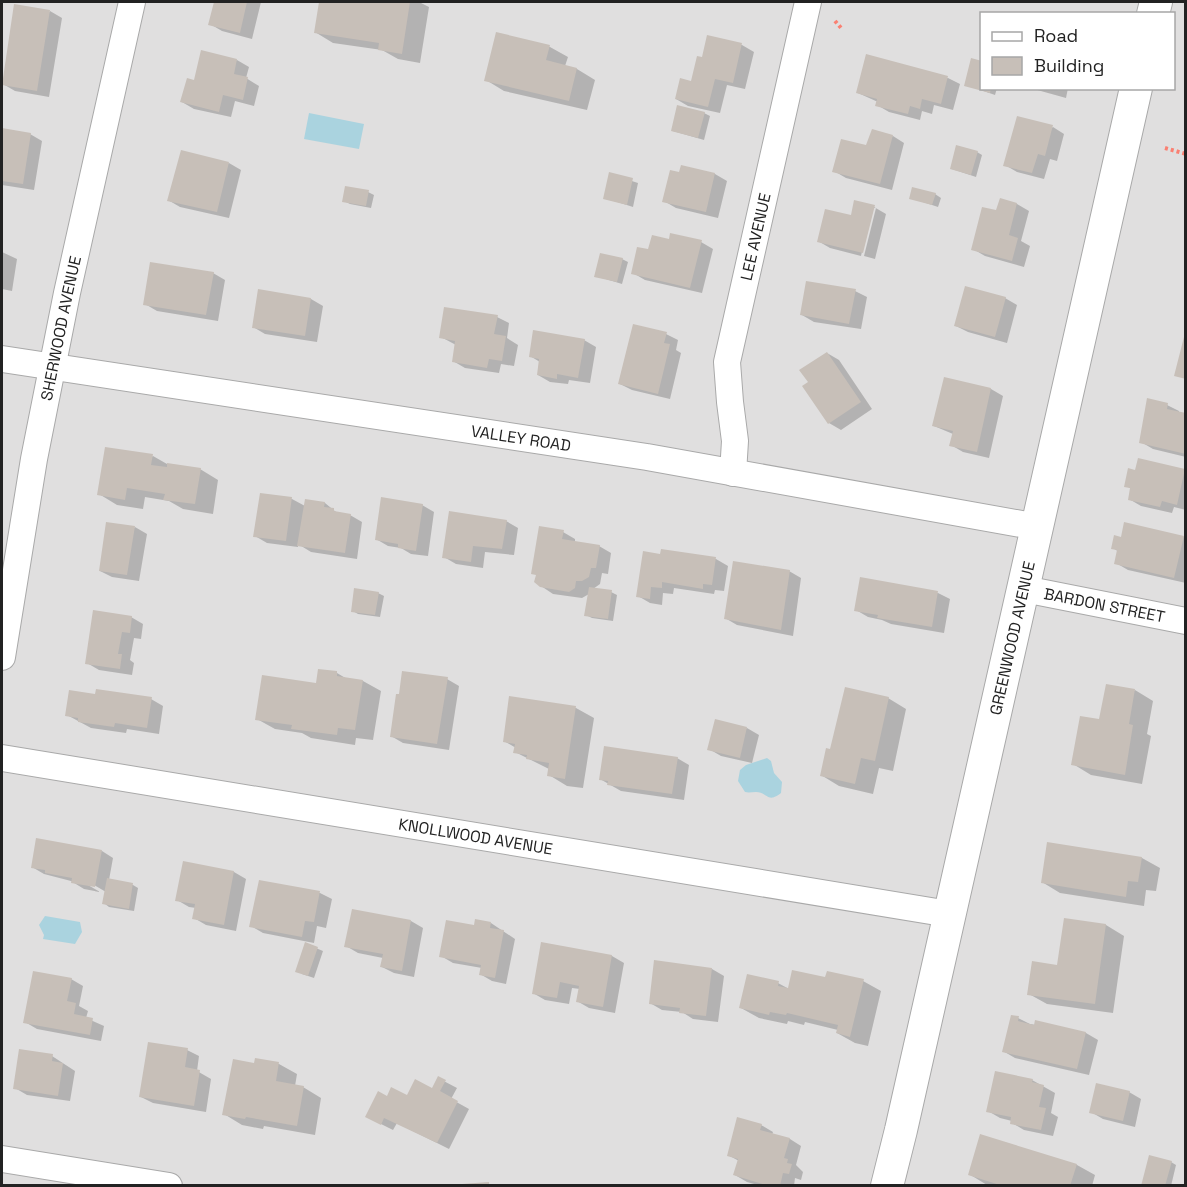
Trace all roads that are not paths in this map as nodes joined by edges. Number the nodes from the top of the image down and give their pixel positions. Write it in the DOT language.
graph roads {
  1 [pos="132,2"];
  2 [pos="808,2"];
  3 [pos="1137,90"];
  4 [pos="2,359"];
  5 [pos="52,367"];
  6 [pos="733,473"];
  7 [pos="1038,527"];
  8 [pos="1024,589"];
  9 [pos="1185,621"];
  10 [pos="2,657"];
  11 [pos="2,758"];
  12 [pos="949,914"];
  13 [pos="2,1159"];
  14 [pos="169,1185"];
  15 [pos="887,1185"];
  1 -- 5 [label="street, SHERWOOD AVENUE"];
  2 -- 6 [label="street, LEE AVENUE"];
  3 -- 7 [label="street, GREENWOOD AVENUE"];
  4 -- 5 [label="street, VALLEY ROAD"];
  5 -- 6 [label="street, VALLEY ROAD"];
  5 -- 10 [label="street, SHERWOOD AVENUE"];
  6 -- 7 [label="street, VALLEY ROAD"];
  7 -- 8 [label="street, GREENWOOD AVENUE"];
  8 -- 9 [label="street, BARDON STREET"];
  8 -- 12 [label="street, GREENWOOD AVENUE"];
  11 -- 12 [label="street, KNOLLWOOD AVENUE"];
  12 -- 15 [label="street, GREENWOOD AVENUE"];
  13 -- 14 [label="street"];
}
